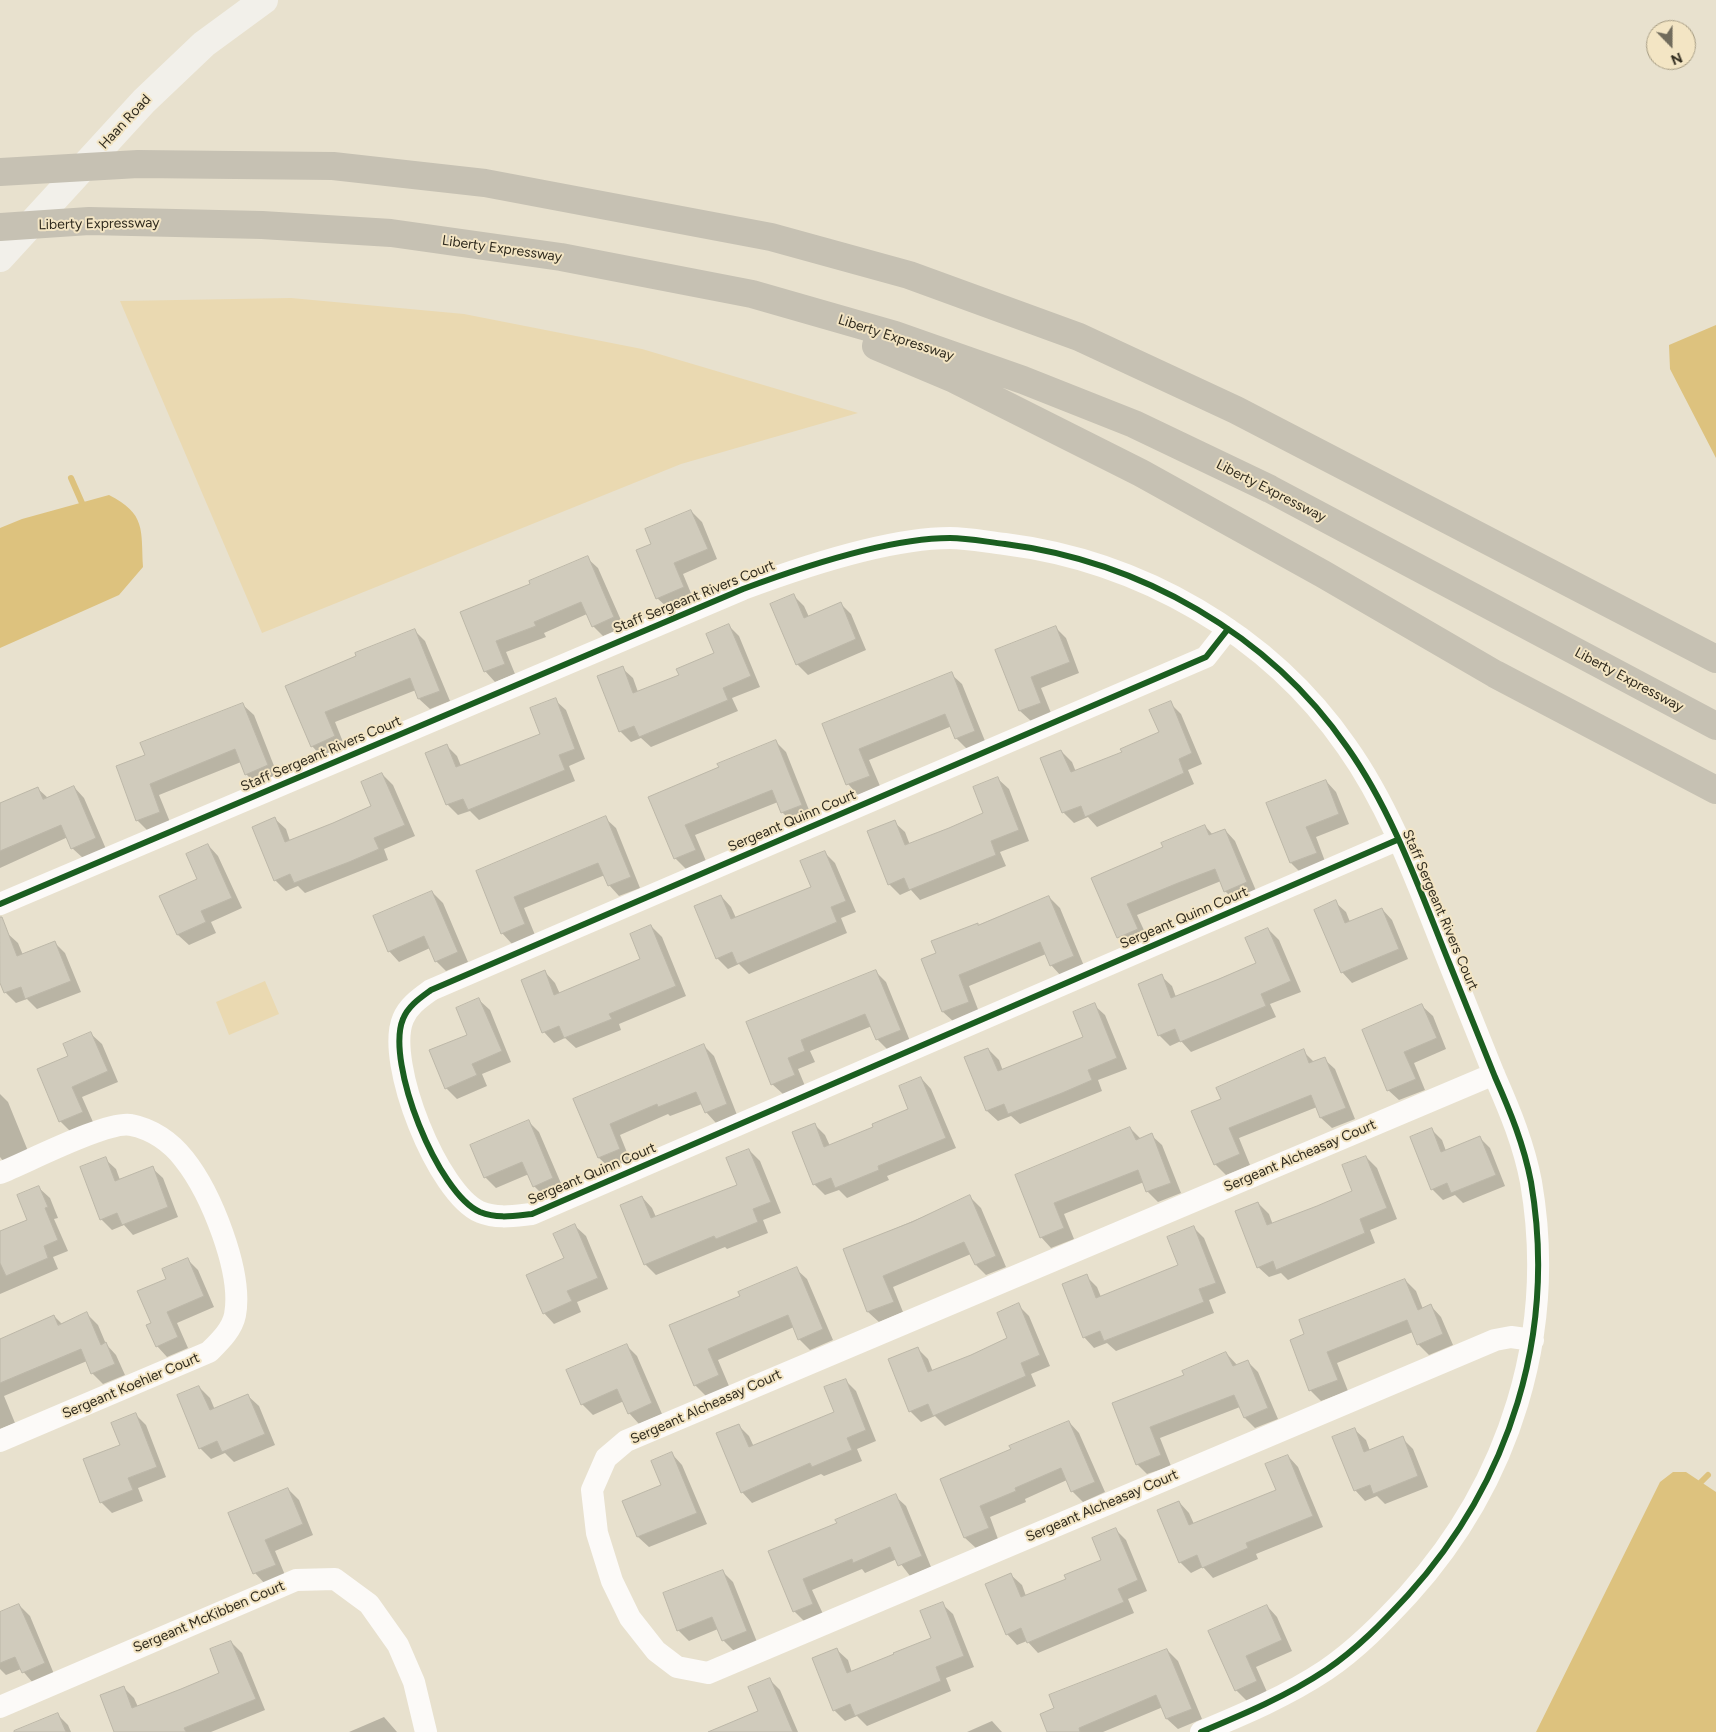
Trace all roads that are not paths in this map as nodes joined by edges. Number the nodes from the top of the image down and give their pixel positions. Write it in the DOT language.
graph roads {
  1 [pos="264,0"];
  2 [pos="12,170"];
  3 [pos="0,227"];
  4 [pos="0,258"];
  5 [pos="752,294"];
  6 [pos="1228,629"];
  7 [pos="1716,659"];
  8 [pos="1716,726"];
  9 [pos="1716,790"];
  10 [pos="1397,840"];
  11 [pos="0,904"];
  12 [pos="1494,1074"];
  13 [pos="0,1174"];
  14 [pos="1533,1340"];
  15 [pos="0,1442"];
  16 [pos="0,1707"];
  17 [pos="426,1732"];
  18 [pos="1201,1732"];
  1 -- 4 [label="street, Haan Road"];
  2 -- 7 [label="highway"];
  3 -- 5 [label="highway, Liberty Expressway"];
  5 -- 8 [label="highway, Liberty Expressway"];
  5 -- 9 [label="highway"];
  6 -- 10 [label="street, Staff Sergeant Rivers Court"];
  6 -- 10 [label="street, Sergeant Quinn Court"];
  6 -- 11 [label="street, Staff Sergeant Rivers Court"];
  10 -- 12 [label="street, Staff Sergeant Rivers Court"];
  12 -- 14 [label="street, Staff Sergeant Rivers Court"];
  12 -- 14 [label="street, Sergeant Alcheasay Court"];
  13 -- 15 [label="street, Sergeant Koehler Court"];
  14 -- 18 [label="street, Staff Sergeant Rivers Court"];
  16 -- 17 [label="street, Sergeant McKibben Court"];
}
